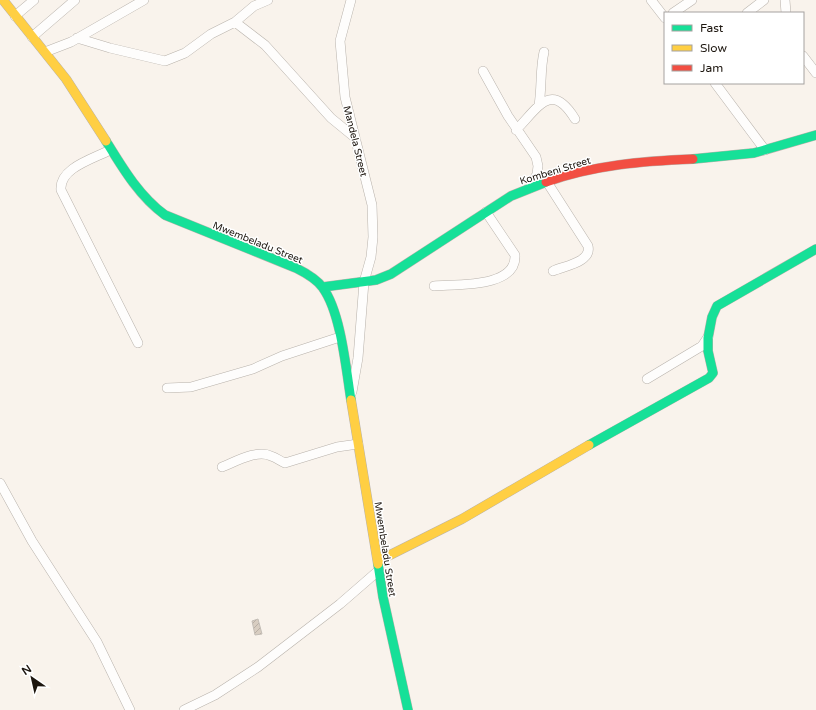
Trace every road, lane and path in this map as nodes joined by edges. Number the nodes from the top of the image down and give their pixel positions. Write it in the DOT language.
graph roads {
  1 [pos="3,0"];
  2 [pos="34,0"];
  3 [pos="75,0"];
  4 [pos="144,0"];
  5 [pos="268,0"];
  6 [pos="351,0"];
  7 [pos="651,0"];
  8 [pos="692,0"];
  9 [pos="764,0"];
  10 [pos="785,0"];
  11 [pos="674,12"];
  12 [pos="749,12"];
  13 [pos="786,12"];
  14 [pos="15,16"];
  15 [pos="664,17"];
  16 [pos="235,22"];
  17 [pos="32,37"];
  18 [pos="77,38"];
  19 [pos="45,52"];
  20 [pos="544,52"];
  21 [pos="804,57"];
  22 [pos="483,71"];
  23 [pos="816,73"];
  24 [pos="716,84"];
  25 [pos="538,105"];
  26 [pos="574,119"];
  27 [pos="516,130"];
  28 [pos="353,136"];
  29 [pos="816,136"];
  30 [pos="110,150"];
  31 [pos="766,150"];
  32 [pos="547,182"];
  33 [pos="530,188"];
  34 [pos="486,212"];
  35 [pos="816,249"];
  36 [pos="553,271"];
  37 [pos="364,282"];
  38 [pos="434,286"];
  39 [pos="323,287"];
  40 [pos="708,336"];
  41 [pos="340,337"];
  42 [pos="138,343"];
  43 [pos="647,379"];
  44 [pos="167,388"];
  45 [pos="351,395"];
  46 [pos="358,444"];
  47 [pos="222,467"];
  48 [pos="0,483"];
  49 [pos="378,561"];
  50 [pos="378,571"];
  51 [pos="130,710"];
  52 [pos="184,710"];
  53 [pos="408,710"];
  1 -- 14 [label="street, Mwembeladu Street"];
  2 -- 14 [label="street"];
  3 -- 17 [label="street"];
  4 -- 18 [label="street"];
  5 -- 16 [label="street"];
  6 -- 28 [label="street, Mandela Street"];
  7 -- 15 [label="street"];
  8 -- 11 [label="street"];
  9 -- 12 [label="street"];
  10 -- 13 [label="street"];
  14 -- 17 [label="street, Mwembeladu Street"];
  16 -- 18 [label="street"];
  16 -- 28 [label="street"];
  17 -- 19 [label="street, Mwembeladu Street"];
  18 -- 19 [label="street"];
  19 -- 30 [label="street, Mwembeladu Street"];
  20 -- 25 [label="street"];
  21 -- 23 [label="street"];
  22 -- 27 [label="street"];
  24 -- 31 [label="street"];
  25 -- 26 [label="street"];
  25 -- 27 [label="street"];
  27 -- 33 [label="street"];
  28 -- 37 [label="street, Mandela Street"];
  29 -- 31 [label="street, Kombeni Street"];
  30 -- 39 [label="street, Mwembeladu Street"];
  30 -- 42 [label="street"];
  31 -- 32 [label="street, Kombeni Street"];
  32 -- 33 [label="street, Kombeni Street"];
  32 -- 36 [label="street"];
  33 -- 34 [label="street, Kombeni Street"];
  34 -- 37 [label="street, Kombeni Street"];
  34 -- 38 [label="street"];
  35 -- 40 [label="street"];
  37 -- 39 [label="street, Kombeni Street"];
  37 -- 45 [label="street, Mandela Street"];
  39 -- 41 [label="street, Mwembeladu Street"];
  40 -- 43 [label="street"];
  40 -- 49 [label="street"];
  41 -- 44 [label="street"];
  41 -- 45 [label="street, Mwembeladu Street"];
  45 -- 46 [label="street, Mwembeladu Street"];
  46 -- 47 [label="street"];
  46 -- 49 [label="street, Mwembeladu Street"];
  48 -- 51 [label="street"];
  49 -- 50 [label="street, Mwembeladu Street"];
  50 -- 52 [label="street"];
  50 -- 53 [label="street, Mwembeladu Street"];
}
